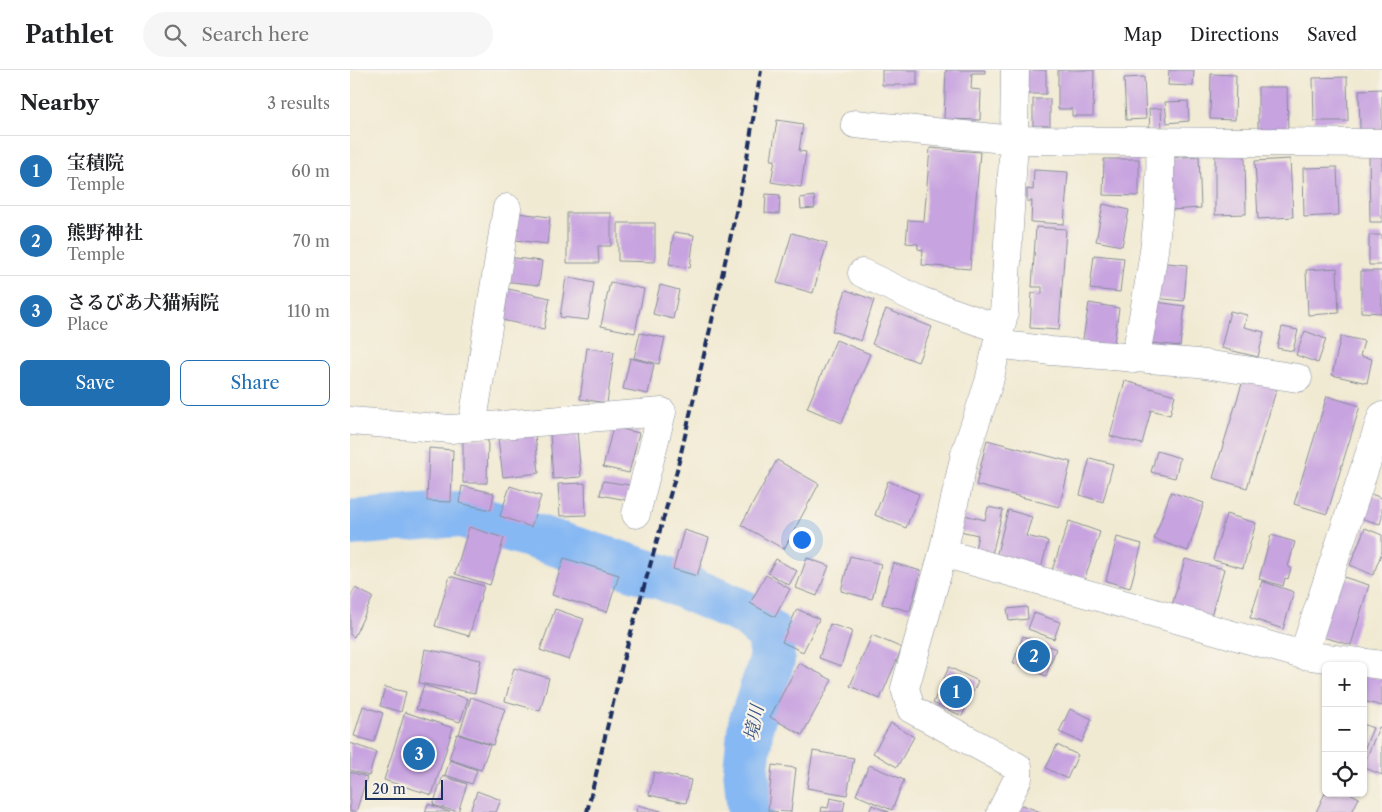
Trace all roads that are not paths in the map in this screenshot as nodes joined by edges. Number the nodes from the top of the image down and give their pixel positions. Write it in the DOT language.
graph roads {
  1 [pos="1015,70"];
  2 [pos="855,124"];
  3 [pos="1014,140"];
  4 [pos="1160,143"];
  5 [pos="1382,143"];
  6 [pos="507,208"];
  7 [pos="862,273"];
  8 [pos="999,337"];
  9 [pos="1135,359"];
  10 [pos="1298,378"];
  11 [pos="350,421"];
  12 [pos="472,427"];
  13 [pos="1380,428"];
  14 [pos="636,514"];
  15 [pos="944,553"];
  16 [pos="1303,655"];
  17 [pos="1382,665"];
  18 [pos="1001,812"];
  1 -- 3 [label="street"];
  2 -- 3 [label="street"];
  3 -- 4 [label="street"];
  3 -- 8 [label="street"];
  4 -- 5 [label="street"];
  4 -- 9 [label="street"];
  6 -- 12 [label="street"];
  7 -- 8 [label="street"];
  8 -- 9 [label="street"];
  8 -- 15 [label="street"];
  9 -- 10 [label="street"];
  11 -- 12 [label="street"];
  12 -- 14 [label="street"];
  13 -- 16 [label="street"];
  15 -- 16 [label="street"];
  15 -- 18 [label="street"];
  16 -- 17 [label="street"];
}
